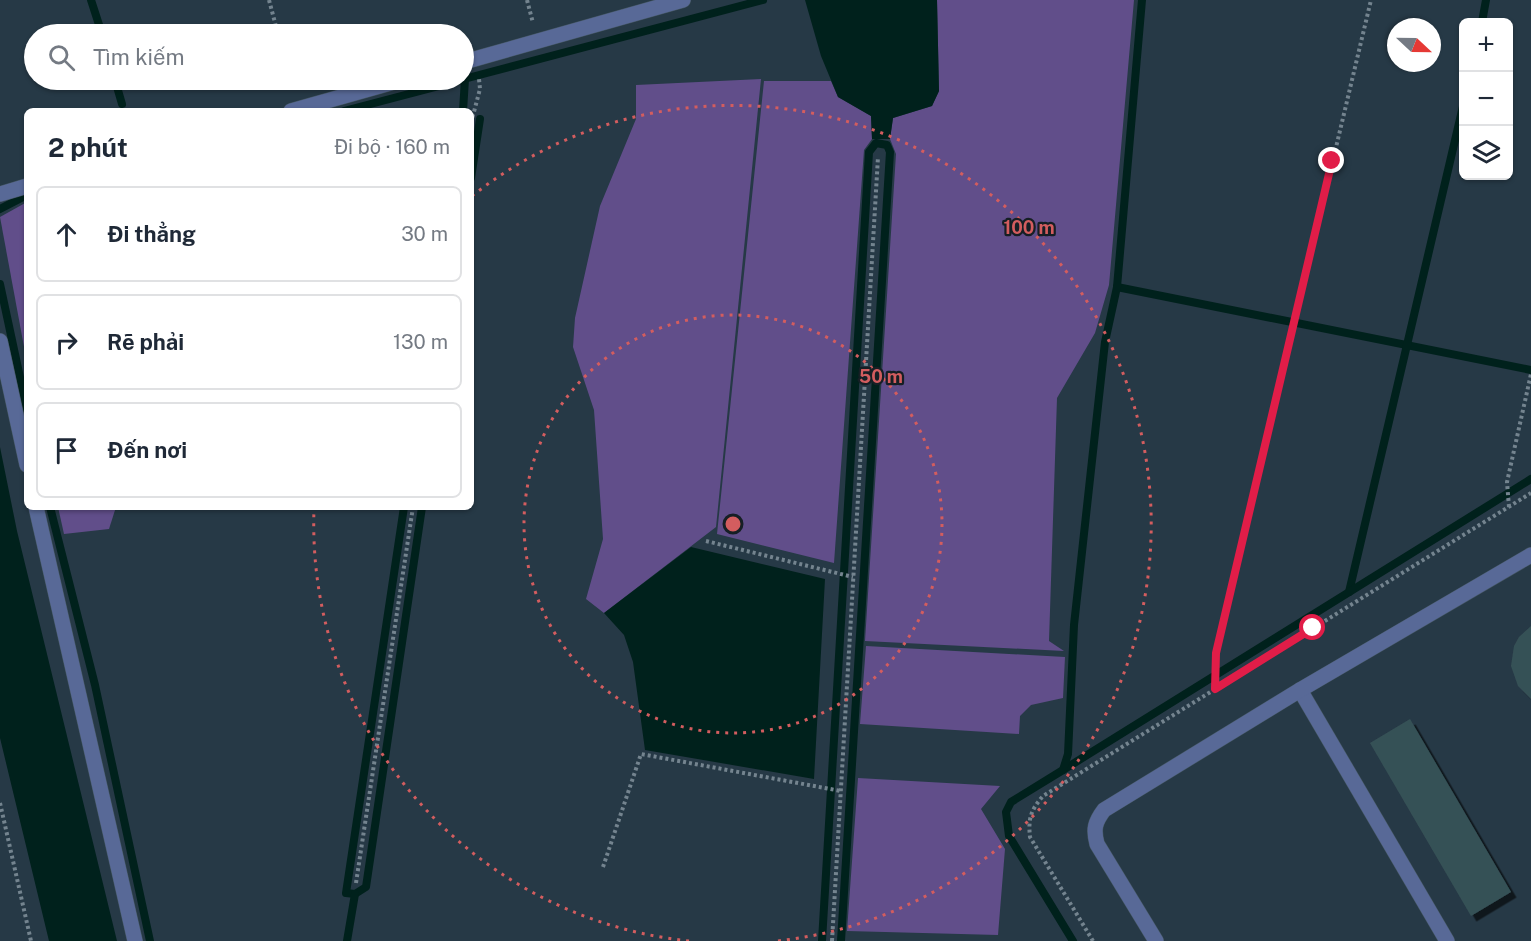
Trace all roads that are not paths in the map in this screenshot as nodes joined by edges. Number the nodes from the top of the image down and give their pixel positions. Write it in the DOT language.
graph roads {
  1 [pos="683,0"];
  2 [pos="474,59"];
  3 [pos="371,90"];
  4 [pos="324,106"];
  5 [pos="24,187"];
  6 [pos="0,194"];
  7 [pos="0,341"];
  8 [pos="24,434"];
  9 [pos="37,510"];
  10 [pos="1531,555"];
  11 [pos="1300,690"];
  12 [pos="135,941"];
  13 [pos="1155,941"];
  14 [pos="1447,941"];
  1 -- 2 [label="street"];
  3 -- 4 [label="street"];
  5 -- 6 [label="street"];
  7 -- 8 [label="street"];
  9 -- 12 [label="street"];
  10 -- 11 [label="street"];
  11 -- 13 [label="street"];
  11 -- 14 [label="street"];
}
